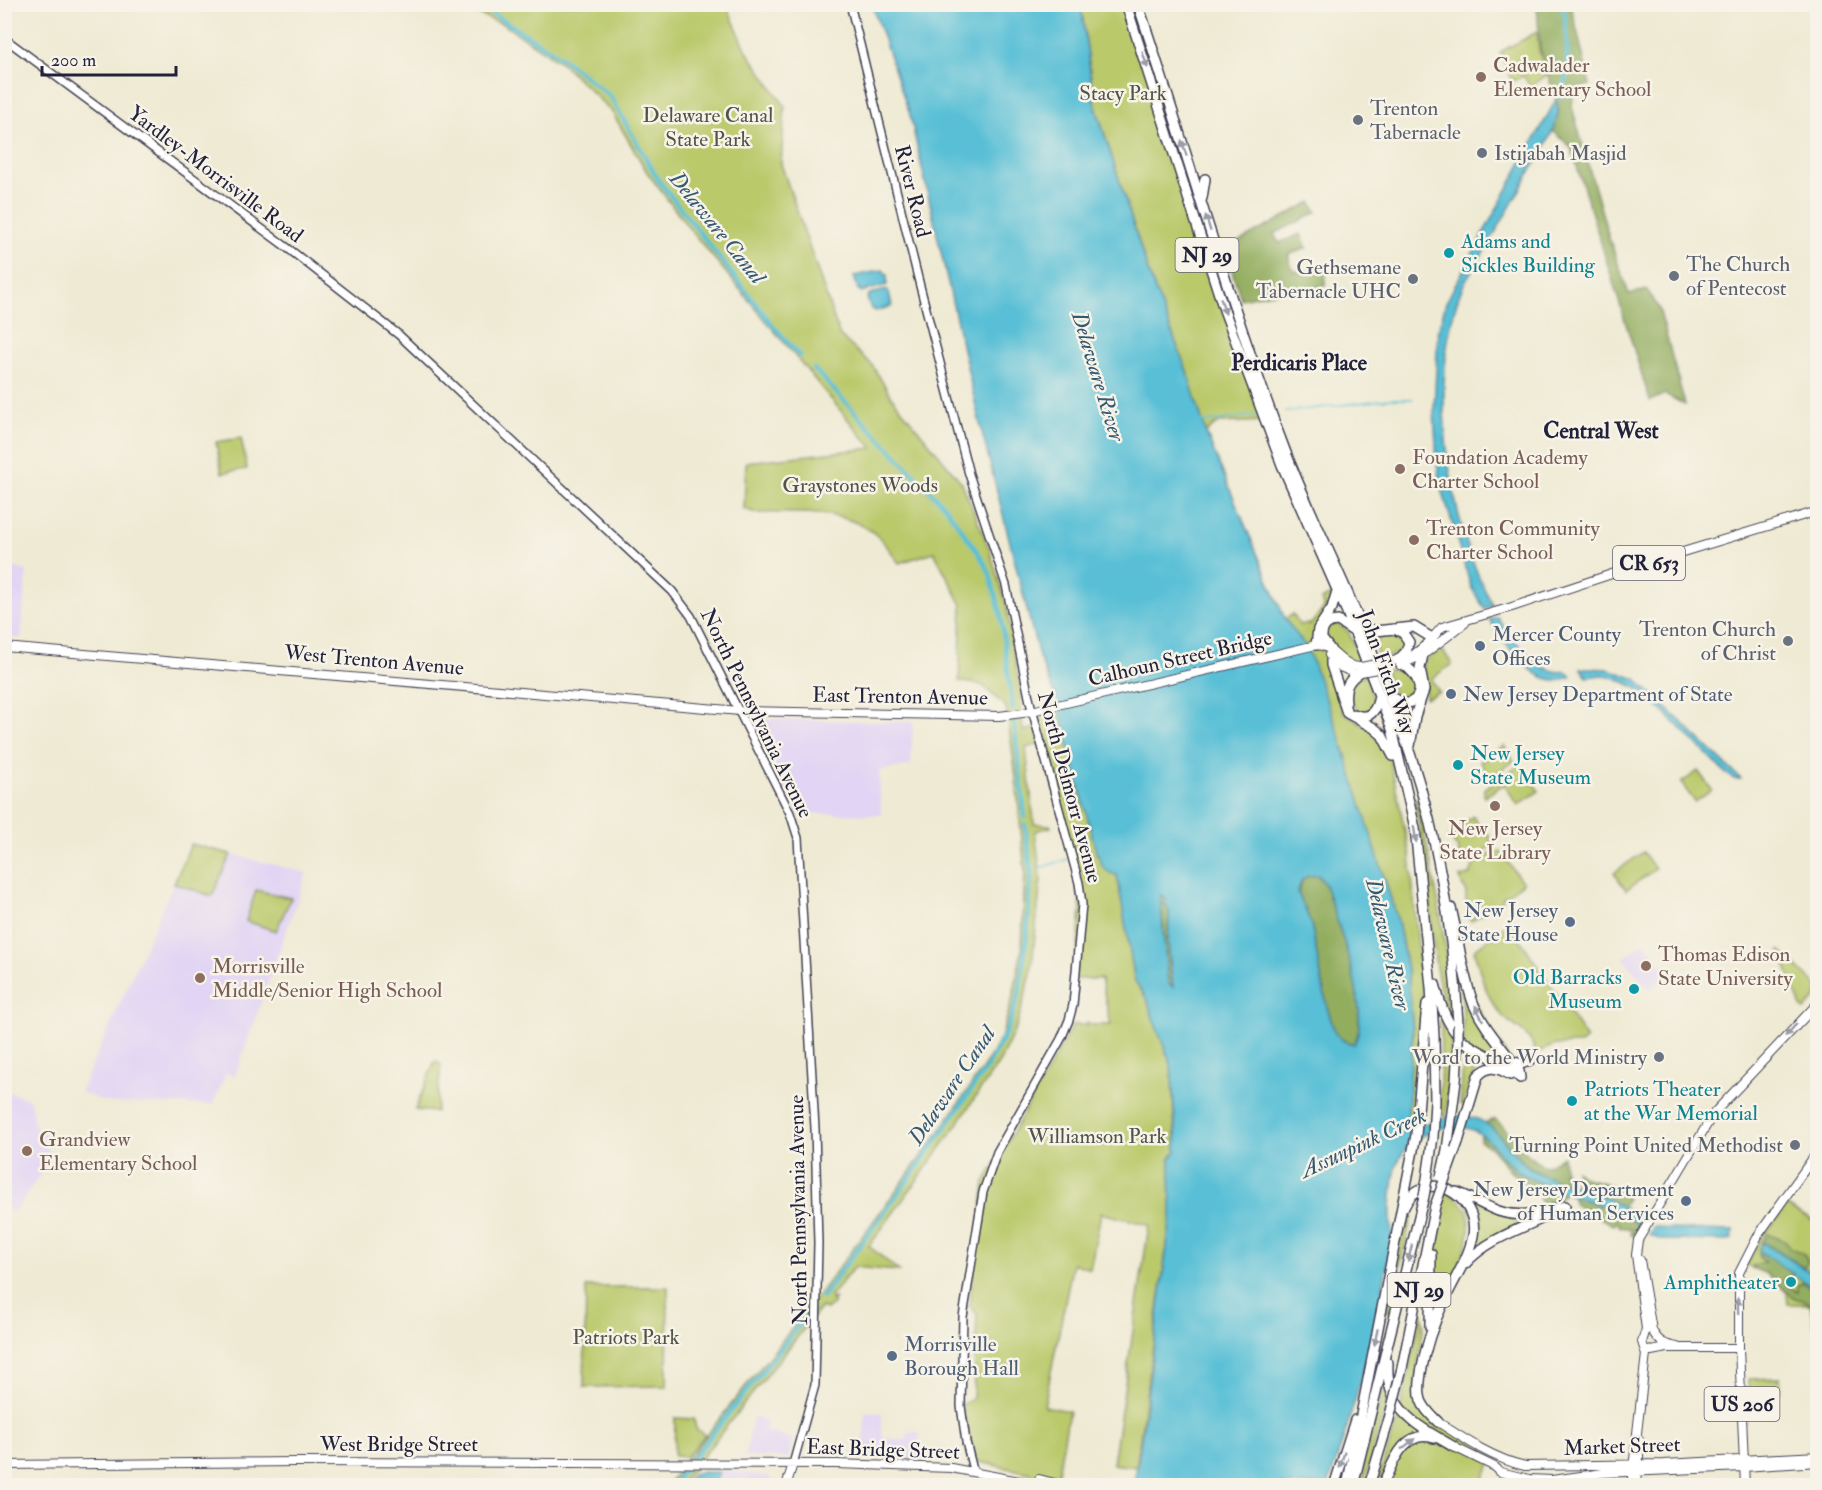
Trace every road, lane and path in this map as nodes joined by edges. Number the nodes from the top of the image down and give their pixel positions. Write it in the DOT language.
graph roads {
  1 [pos="850,4"];
  2 [pos="1126,4"];
  3 [pos="1139,7"];
  4 [pos="4,38"];
  5 [pos="1205,179"];
  6 [pos="1202,204"];
  7 [pos="406,342"];
  8 [pos="965,456"];
  9 [pos="1818,511"];
  10 [pos="1337,591"];
  11 [pos="1472,619"];
  12 [pos="1357,628"];
  13 [pos="1394,630"];
  14 [pos="1383,631"];
  15 [pos="1432,638"];
  16 [pos="1315,645"];
  17 [pos="4,646"];
  18 [pos="1371,652"];
  19 [pos="1330,653"];
  20 [pos="1423,656"];
  21 [pos="1400,662"];
  22 [pos="1361,670"];
  23 [pos="1384,695"];
  24 [pos="1058,704"];
  25 [pos="1033,710"];
  26 [pos="740,711"];
  27 [pos="1409,752"];
  28 [pos="1402,777"];
  29 [pos="1438,863"];
  30 [pos="1426,940"];
  31 [pos="1429,972"];
  32 [pos="1818,1003"];
  33 [pos="1531,1059"];
  34 [pos="1512,1061"];
  35 [pos="1520,1078"];
  36 [pos="1818,1151"];
  37 [pos="1449,1189"];
  38 [pos="1434,1208"];
  39 [pos="1399,1218"];
  40 [pos="1636,1249"];
  41 [pos="1462,1268"];
  42 [pos="1430,1335"];
  43 [pos="1645,1336"];
  44 [pos="1389,1342"];
  45 [pos="1653,1345"];
  46 [pos="1739,1348"];
  47 [pos="1364,1395"];
  48 [pos="1438,1422"];
  49 [pos="1454,1447"];
  50 [pos="1818,1456"];
  51 [pos="1818,1462"];
  52 [pos="793,1464"];
  53 [pos="1744,1464"];
  54 [pos="4,1465"];
  55 [pos="1635,1468"];
  56 [pos="973,1470"];
  57 [pos="786,1485"];
  58 [pos="1046,1485"];
  59 [pos="1066,1485"];
  60 [pos="1334,1485"];
  61 [pos="1347,1485"];
  62 [pos="1353,1485"];
  63 [pos="1369,1485"];
  64 [pos="1382,1485"];
  65 [pos="1631,1485"];
  66 [pos="1637,1485"];
  67 [pos="1745,1485"];
  1 -- 8 [label="main road, River Road"];
  2 -- 10 [label="highway, John Fitch Way / NJ 29, one-way"];
  6 -- 3 [label="highway, John Fitch Way / NJ 29, one-way"];
  4 -- 7 [label="main road, Yardley-Morrisville Road"];
  5 -- 6 [label="highway"];
  12 -- 6 [label="highway, John Fitch Way / NJ 29, one-way"];
  7 -- 26 [label="main road, North Pennsylvania Avenue"];
  8 -- 25 [label="main road, North Delmorr Avenue"];
  9 -- 11 [label="main road, CR 653"];
  10 -- 12 [label="highway, John Fitch Way / NJ 29"];
  10 -- 16 [label="highway"];
  11 -- 15 [label="main road"];
  11 -- 20 [label="main road"];
  12 -- 14 [label="highway"];
  12 -- 18 [label="highway, John Fitch Way / NJ 29"];
  12 -- 19 [label="highway"];
  12 -- 23 [label="highway, John Fitch Way / NJ 29"];
  13 -- 14 [label="highway"];
  13 -- 15 [label="highway"];
  13 -- 21 [label="highway"];
  14 -- 18 [label="highway"];
  15 -- 21 [label="main road"];
  16 -- 19 [label="main road"];
  16 -- 24 [label="main road, Calhoun Street Bridge"];
  17 -- 26 [label="main road, West Trenton Avenue"];
  18 -- 23 [label="highway, John Fitch Way / NJ 29"];
  19 -- 22 [label="main road"];
  19 -- 28 [label="highway"];
  20 -- 21 [label="main road"];
  20 -- 27 [label="highway"];
  21 -- 22 [label="main road, bridge"];
  21 -- 23 [label="highway"];
  22 -- 23 [label="highway"];
  23 -- 27 [label="highway, John Fitch Way / NJ 29"];
  23 -- 28 [label="highway, John Fitch Way / NJ 29"];
  24 -- 25 [label="main road, East Trenton Avenue"];
  25 -- 26 [label="main road, East Trenton Avenue"];
  25 -- 56 [label="main road, North Delmorr Avenue"];
  26 -- 52 [label="main road, North Pennsylvania Avenue"];
  27 -- 29 [label="highway, John Fitch Way / NJ 29"];
  28 -- 30 [label="highway, John Fitch Way / NJ 29, one-way"];
  34 -- 29 [label="highway, one-way"];
  29 -- 38 [label="highway, John Fitch Way / NJ 29, bridge"];
  30 -- 31 [label="highway, John Fitch Way / NJ 29"];
  30 -- 35 [label="highway"];
  31 -- 39 [label="highway"];
  31 -- 44 [label="highway, John Fitch Way / NJ 29, one-way, bridge"];
  32 -- 40 [label="main road, one-way"];
  33 -- 34 [label="highway"];
  34 -- 35 [label="highway"];
  35 -- 38 [label="highway, bridge"];
  46 -- 36 [label="main road, US 206, one-way"];
  37 -- 39 [label="highway"];
  37 -- 41 [label="highway"];
  37 -- 41 [label="highway"];
  38 -- 42 [label="highway"];
  38 -- 63 [label="highway, NJ 29, bridge"];
  39 -- 47 [label="highway, one-way"];
  40 -- 43 [label="main road"];
  40 -- 45 [label="main road"];
  41 -- 42 [label="highway"];
  42 -- 48 [label="highway"];
  43 -- 45 [label="main road"];
  43 -- 45 [label="main road"];
  44 -- 49 [label="highway"];
  44 -- 62 [label="highway, John Fitch Way / NJ 29"];
  45 -- 46 [label="main road"];
  45 -- 55 [label="main road"];
  46 -- 53 [label="main road, US 206"];
  47 -- 60 [label="highway, one-way"];
  47 -- 61 [label="highway"];
  48 -- 55 [label="main road, Market Street"];
  49 -- 55 [label="main road, Market Street"];
  64 -- 49 [label="highway, one-way"];
  50 -- 53 [label="main road, Market Street"];
  51 -- 53 [label="main road, Market Street"];
  52 -- 54 [label="main road, West Bridge Street"];
  52 -- 56 [label="main road, East Bridge Street"];
  52 -- 57 [label="main road"];
  53 -- 55 [label="main road, Market Street"];
  53 -- 67 [label="main road, US 206"];
  55 -- 65 [label="main road"];
  55 -- 66 [label="main road"];
  56 -- 58 [label="main road, East Bridge Street"];
  56 -- 59 [label="main road, East Bridge Street"];
}
